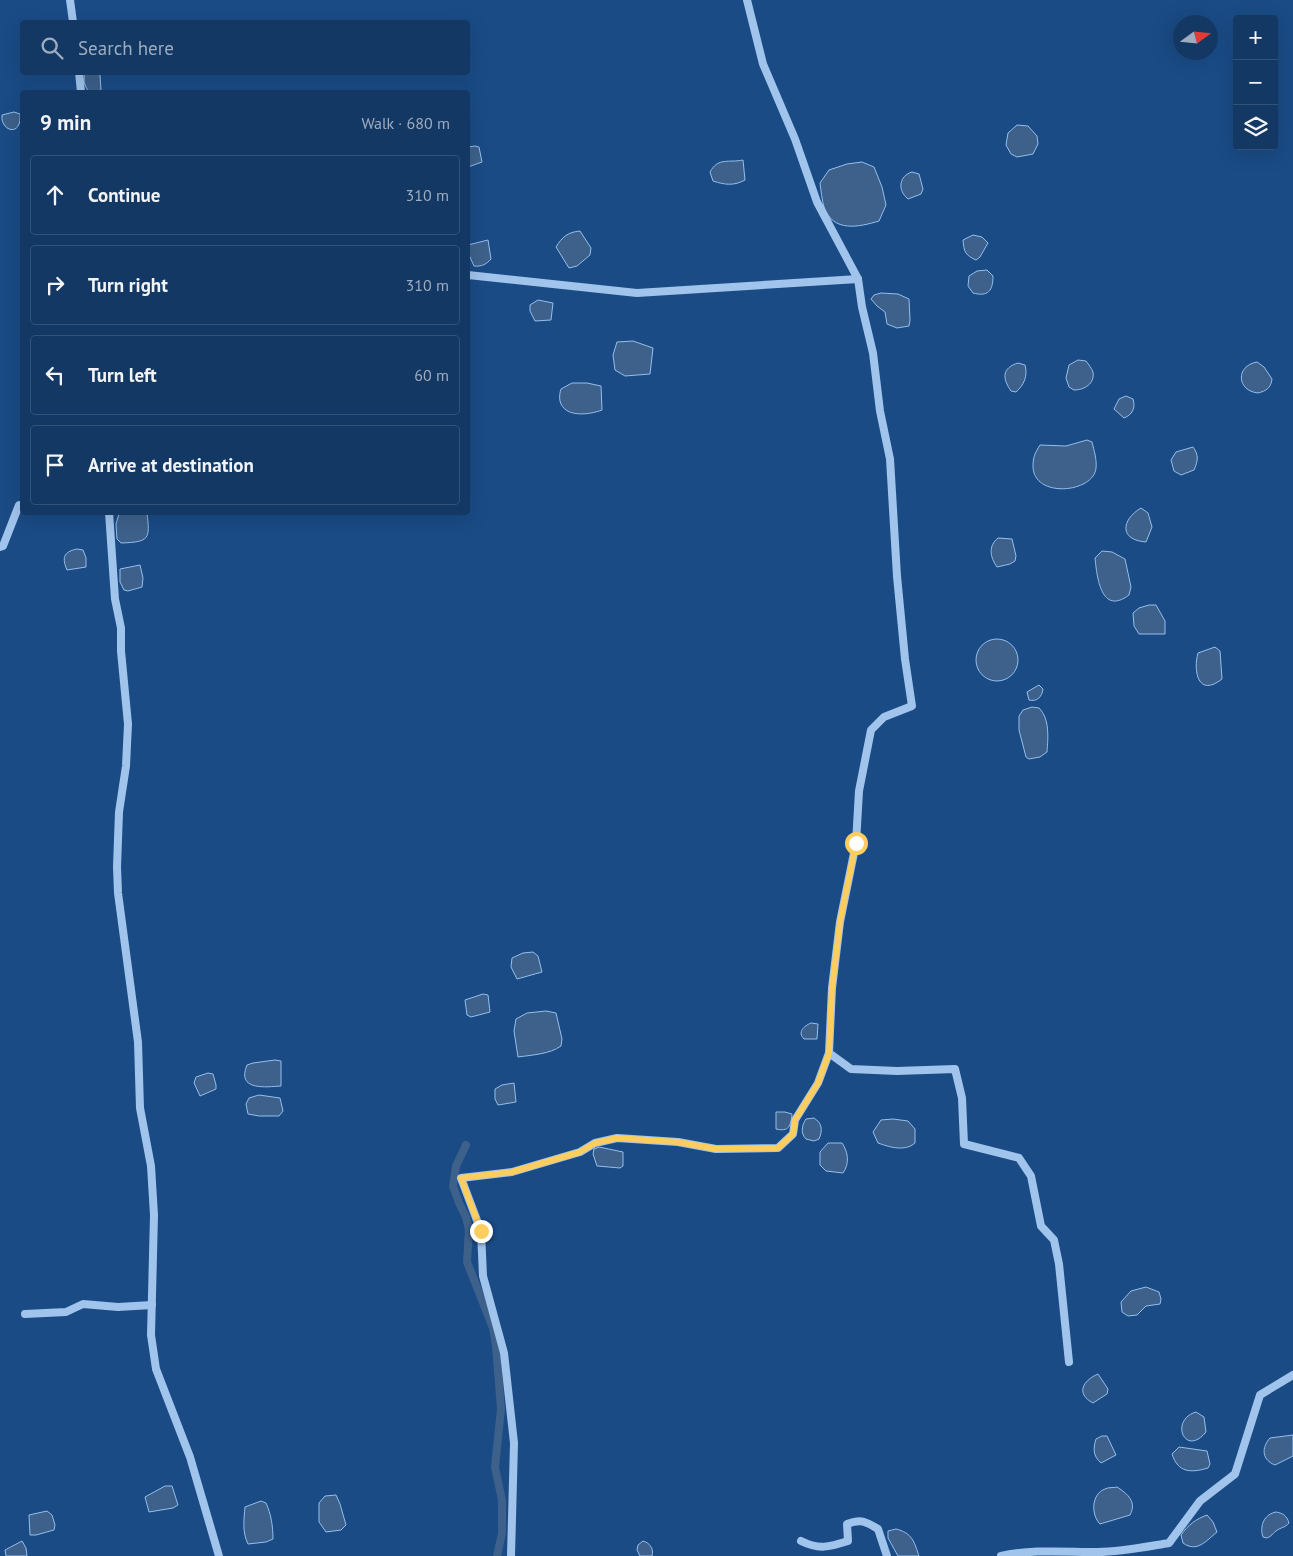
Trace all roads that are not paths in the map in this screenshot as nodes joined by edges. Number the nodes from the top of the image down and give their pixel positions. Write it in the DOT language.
graph roads {
  1 [pos="70,0"];
  2 [pos="747,0"];
  3 [pos="73,20"];
  4 [pos="79,75"];
  5 [pos="81,90"];
  6 [pos="470,275"];
  7 [pos="858,279"];
  8 [pos="20,505"];
  9 [pos="109,515"];
  10 [pos="0,547"];
  11 [pos="829,1053"];
  12 [pos="152,1305"];
  13 [pos="25,1314"];
  14 [pos="1068,1362"];
  15 [pos="1293,1375"];
  16 [pos="801,1541"];
  17 [pos="219,1556"];
  18 [pos="511,1556"];
  19 [pos="886,1556"];
  20 [pos="1001,1556"];
  1 -- 3 [label="street"];
  2 -- 7 [label="street"];
  4 -- 5 [label="street"];
  6 -- 7 [label="street"];
  7 -- 11 [label="street"];
  8 -- 10 [label="street"];
  9 -- 12 [label="street"];
  11 -- 14 [label="street"];
  11 -- 18 [label="street"];
  12 -- 13 [label="street"];
  12 -- 17 [label="street"];
  15 -- 20 [label="street"];
  16 -- 19 [label="street"];
}
